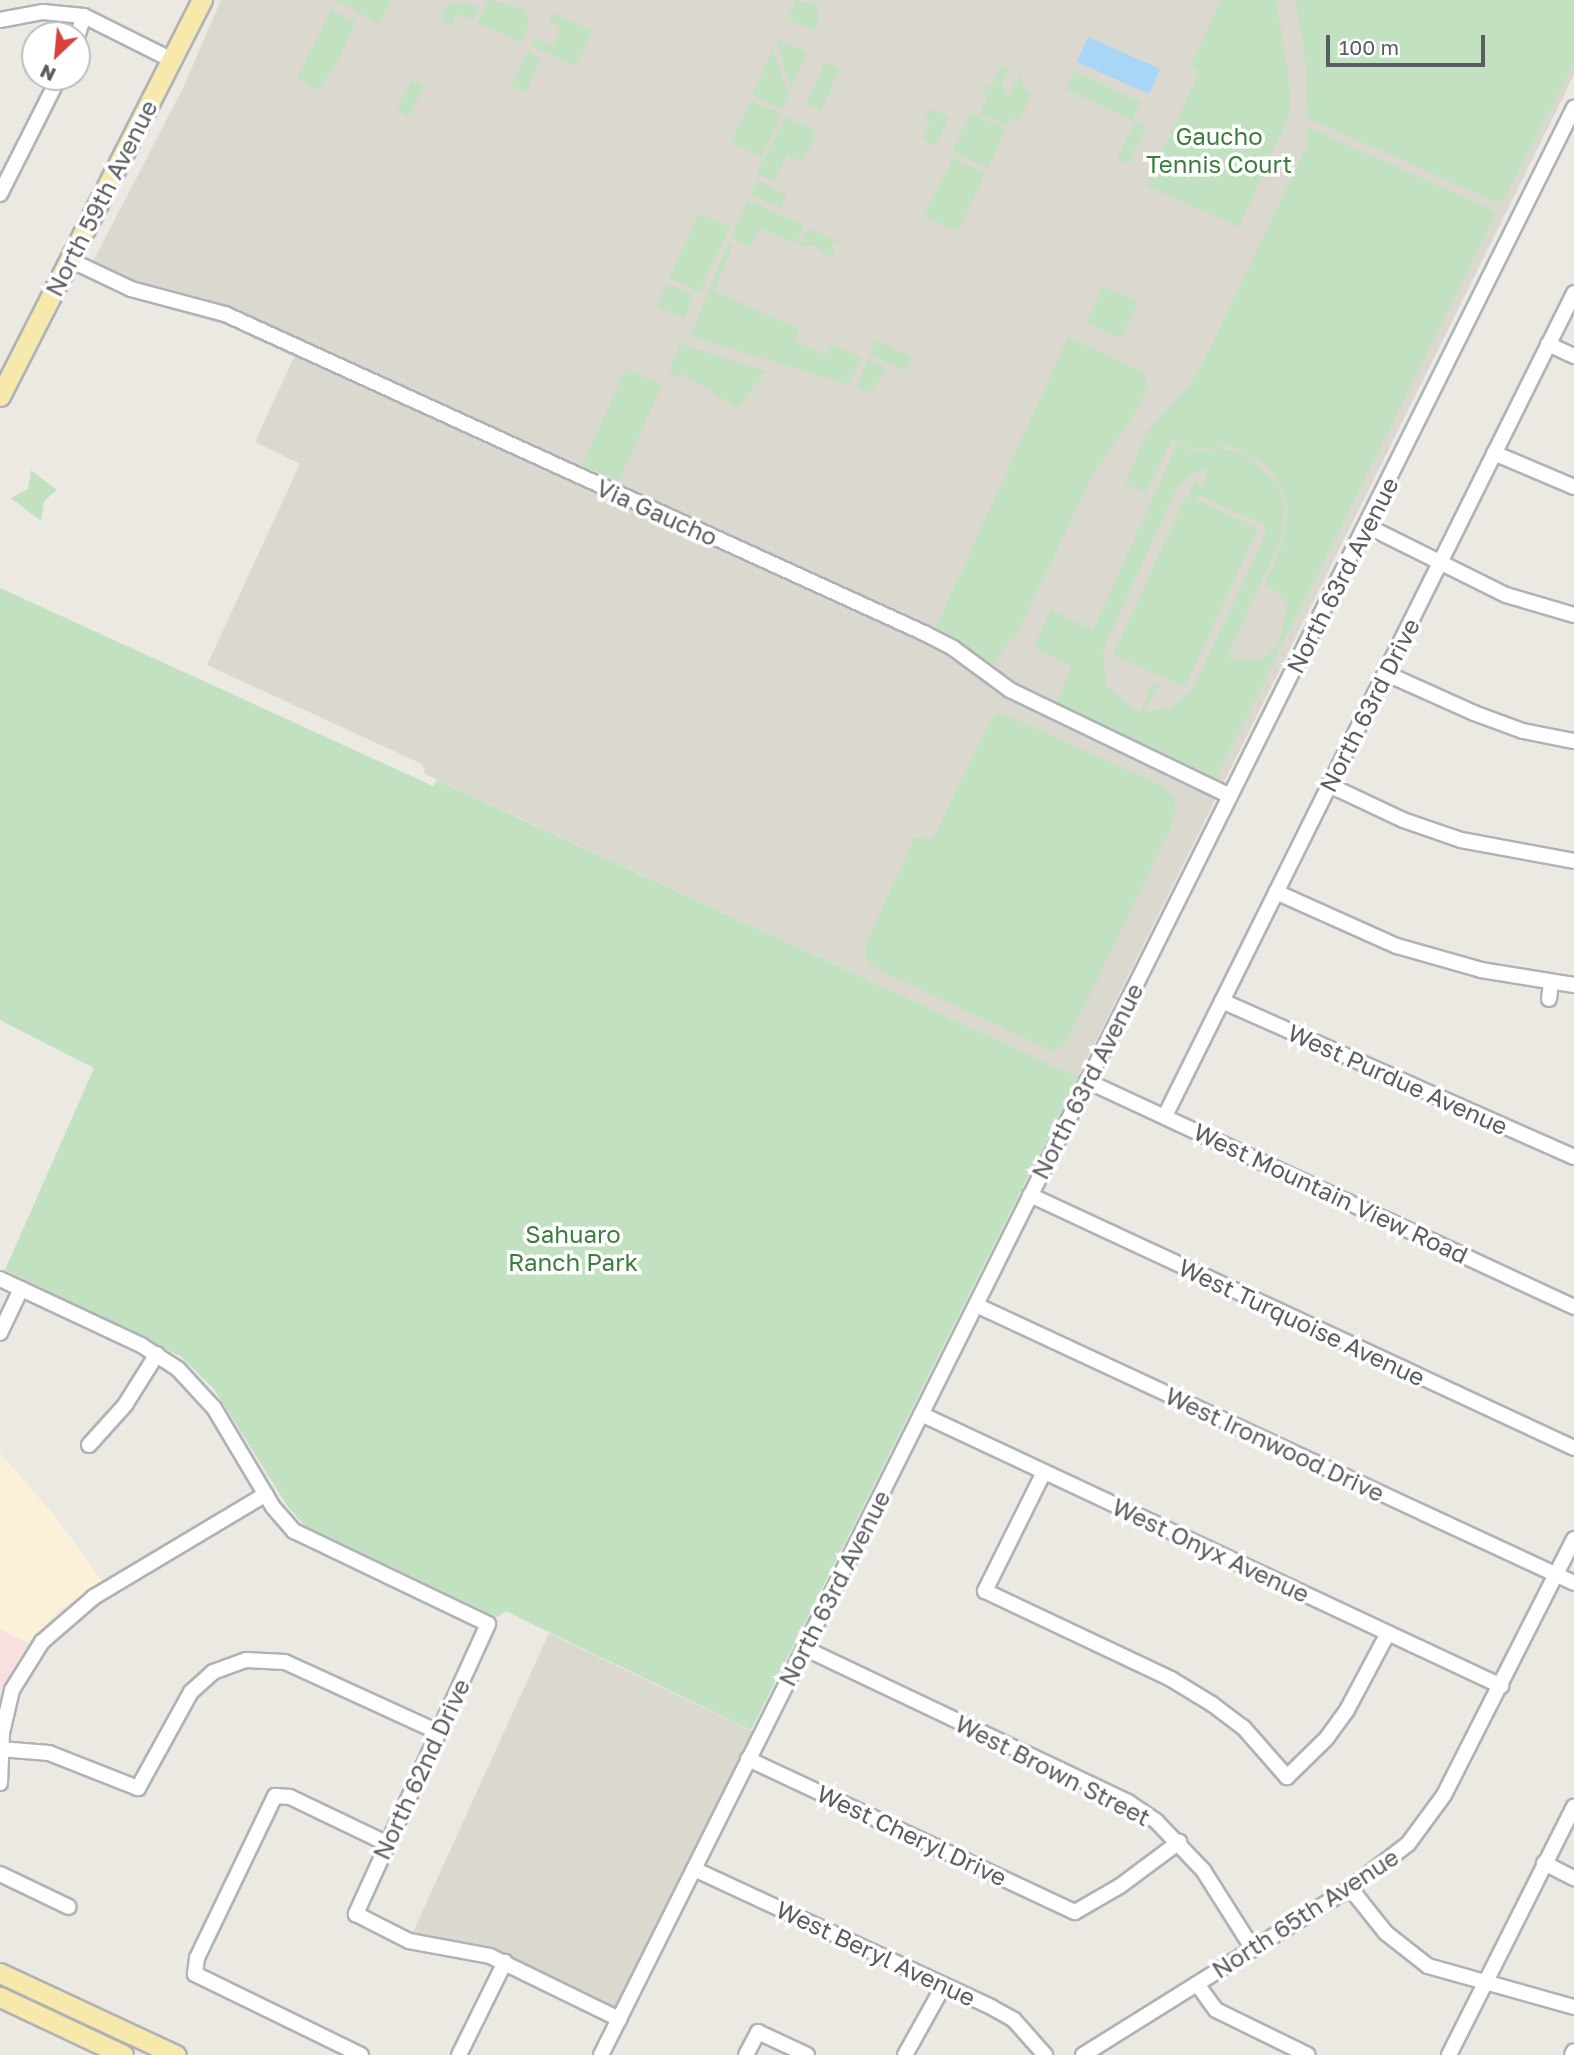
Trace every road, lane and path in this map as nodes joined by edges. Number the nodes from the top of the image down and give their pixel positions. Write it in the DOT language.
graph roads {
  1 [pos="202,0"];
  2 [pos="84,16"];
  3 [pos="0,20"];
  4 [pos="82,21"];
  5 [pos="172,60"];
  6 [pos="52,91"];
  7 [pos="1574,108"];
  8 [pos="0,194"];
  9 [pos="71,260"];
  10 [pos="1574,293"];
  11 [pos="1548,344"];
  12 [pos="1574,356"];
  13 [pos="0,396"];
  14 [pos="1494,453"];
  15 [pos="1574,487"];
  16 [pos="1367,527"];
  17 [pos="1440,564"];
  18 [pos="1574,615"];
  19 [pos="1385,673"];
  20 [pos="1574,741"];
  21 [pos="1329,785"];
  22 [pos="1230,796"];
  23 [pos="1574,861"];
  24 [pos="1276,892"];
  25 [pos="1551,983"];
  26 [pos="1574,985"];
  27 [pos="1549,999"];
  28 [pos="1222,1002"];
  29 [pos="1087,1080"];
  30 [pos="1165,1116"];
  31 [pos="1574,1157"];
  32 [pos="1030,1195"];
  33 [pos="0,1279"];
  34 [pos="20,1289"];
  35 [pos="976,1305"];
  36 [pos="1574,1307"];
  37 [pos="0,1332"];
  38 [pos="157,1354"];
  39 [pos="921,1413"];
  40 [pos="89,1445"];
  41 [pos="1574,1448"];
  42 [pos="1044,1472"];
  43 [pos="266,1494"];
  44 [pos="1574,1539"];
  45 [pos="1556,1575"];
  46 [pos="1574,1583"];
  47 [pos="1388,1633"];
  48 [pos="804,1648"];
  49 [pos="1501,1686"];
  50 [pos="438,1732"];
  51 [pos="1,1749"];
  52 [pos="748,1759"];
  53 [pos="0,1783"];
  54 [pos="1574,1807"];
  55 [pos="1179,1842"];
  56 [pos="387,1843"];
  57 [pos="1544,1863"];
  58 [pos="694,1869"];
  59 [pos="0,1874"];
  60 [pos="1574,1878"];
  61 [pos="1350,1888"];
  62 [pos="69,1907"];
  63 [pos="1254,1949"];
  64 [pos="505,1962"];
  65 [pos="0,1973"];
  66 [pos="1485,1983"];
  67 [pos="1197,1984"];
  68 [pos="944,1985"];
  69 [pos="0,1997"];
  70 [pos="1574,2007"];
  71 [pos="619,2019"];
  72 [pos="85,2037"];
  73 [pos="123,2055"];
  74 [pos="153,2055"];
  75 [pos="176,2055"];
  76 [pos="361,2055"];
  77 [pos="459,2055"];
  78 [pos="601,2055"];
  79 [pos="746,2055"];
  80 [pos="807,2055"];
  81 [pos="905,2055"];
  82 [pos="1045,2055"];
  83 [pos="1083,2055"];
  84 [pos="1308,2055"];
  85 [pos="1449,2055"];
  1 -- 5 [label="main road, North 59th Avenue"];
  2 -- 3 [label="street"];
  2 -- 4 [label="street"];
  2 -- 5 [label="street"];
  5 -- 9 [label="main road, North 59th Avenue"];
  6 -- 8 [label="street"];
  7 -- 16 [label="street, North 63rd Avenue"];
  9 -- 13 [label="main road, North 59th Avenue"];
  9 -- 22 [label="street, Via Gaucho"];
  10 -- 11 [label="street, North 63rd Drive"];
  11 -- 12 [label="street"];
  11 -- 14 [label="street, North 63rd Drive"];
  14 -- 15 [label="street"];
  14 -- 17 [label="street, North 63rd Drive"];
  16 -- 17 [label="street"];
  16 -- 22 [label="street, North 63rd Avenue"];
  17 -- 18 [label="street"];
  17 -- 19 [label="street, North 63rd Drive"];
  19 -- 20 [label="street"];
  19 -- 21 [label="street, North 63rd Drive"];
  21 -- 23 [label="street"];
  21 -- 24 [label="street, North 63rd Drive"];
  22 -- 29 [label="street, North 63rd Avenue"];
  24 -- 25 [label="street"];
  24 -- 28 [label="street, North 63rd Drive"];
  25 -- 26 [label="street"];
  25 -- 27 [label="street"];
  28 -- 30 [label="street, North 63rd Drive"];
  28 -- 31 [label="street, West Purdue Avenue"];
  29 -- 30 [label="street, West Mountain View Road"];
  29 -- 32 [label="street, North 63rd Avenue"];
  30 -- 36 [label="street, West Mountain View Road"];
  32 -- 35 [label="street, North 63rd Avenue"];
  32 -- 41 [label="street, West Turquoise Avenue"];
  33 -- 34 [label="street"];
  34 -- 37 [label="street"];
  34 -- 38 [label="street"];
  35 -- 39 [label="street, North 63rd Avenue"];
  35 -- 45 [label="street, West Ironwood Drive"];
  38 -- 40 [label="street"];
  38 -- 43 [label="street"];
  39 -- 42 [label="street, West Onyx Avenue"];
  39 -- 48 [label="street, North 63rd Avenue"];
  42 -- 47 [label="street, West Onyx Avenue"];
  42 -- 47 [label="street"];
  43 -- 50 [label="street, North 62nd Drive"];
  43 -- 51 [label="street"];
  44 -- 45 [label="street, North 65th Avenue"];
  45 -- 46 [label="street, West Ironwood Drive"];
  45 -- 49 [label="street, North 65th Avenue"];
  47 -- 49 [label="street, West Onyx Avenue"];
  48 -- 52 [label="street, North 63rd Avenue"];
  48 -- 55 [label="street, West Brown Street"];
  49 -- 61 [label="street, North 65th Avenue"];
  50 -- 51 [label="street"];
  50 -- 56 [label="street, North 62nd Drive"];
  51 -- 53 [label="street"];
  52 -- 55 [label="street, West Cheryl Drive"];
  52 -- 58 [label="street, North 63rd Avenue"];
  54 -- 57 [label="street"];
  55 -- 63 [label="street, West Brown Street"];
  56 -- 64 [label="street, North 62nd Drive"];
  56 -- 76 [label="street"];
  57 -- 60 [label="street"];
  57 -- 66 [label="street"];
  58 -- 68 [label="street, West Beryl Avenue"];
  58 -- 71 [label="street, North 63rd Avenue"];
  59 -- 62 [label="street"];
  61 -- 63 [label="street, North 65th Avenue"];
  61 -- 66 [label="street"];
  63 -- 67 [label="street, North 65th Avenue"];
  64 -- 71 [label="street"];
  64 -- 77 [label="street"];
  65 -- 75 [label="main road"];
  66 -- 70 [label="street"];
  66 -- 85 [label="street"];
  67 -- 83 [label="street, North 65th Avenue"];
  67 -- 84 [label="street"];
  68 -- 81 [label="street"];
  68 -- 82 [label="street, West Beryl Avenue"];
  69 -- 72 [label="main road"];
  71 -- 78 [label="street, North 63rd Avenue"];
  72 -- 73 [label="main road"];
  72 -- 74 [label="main road"];
  79 -- 80 [label="street"];
}
